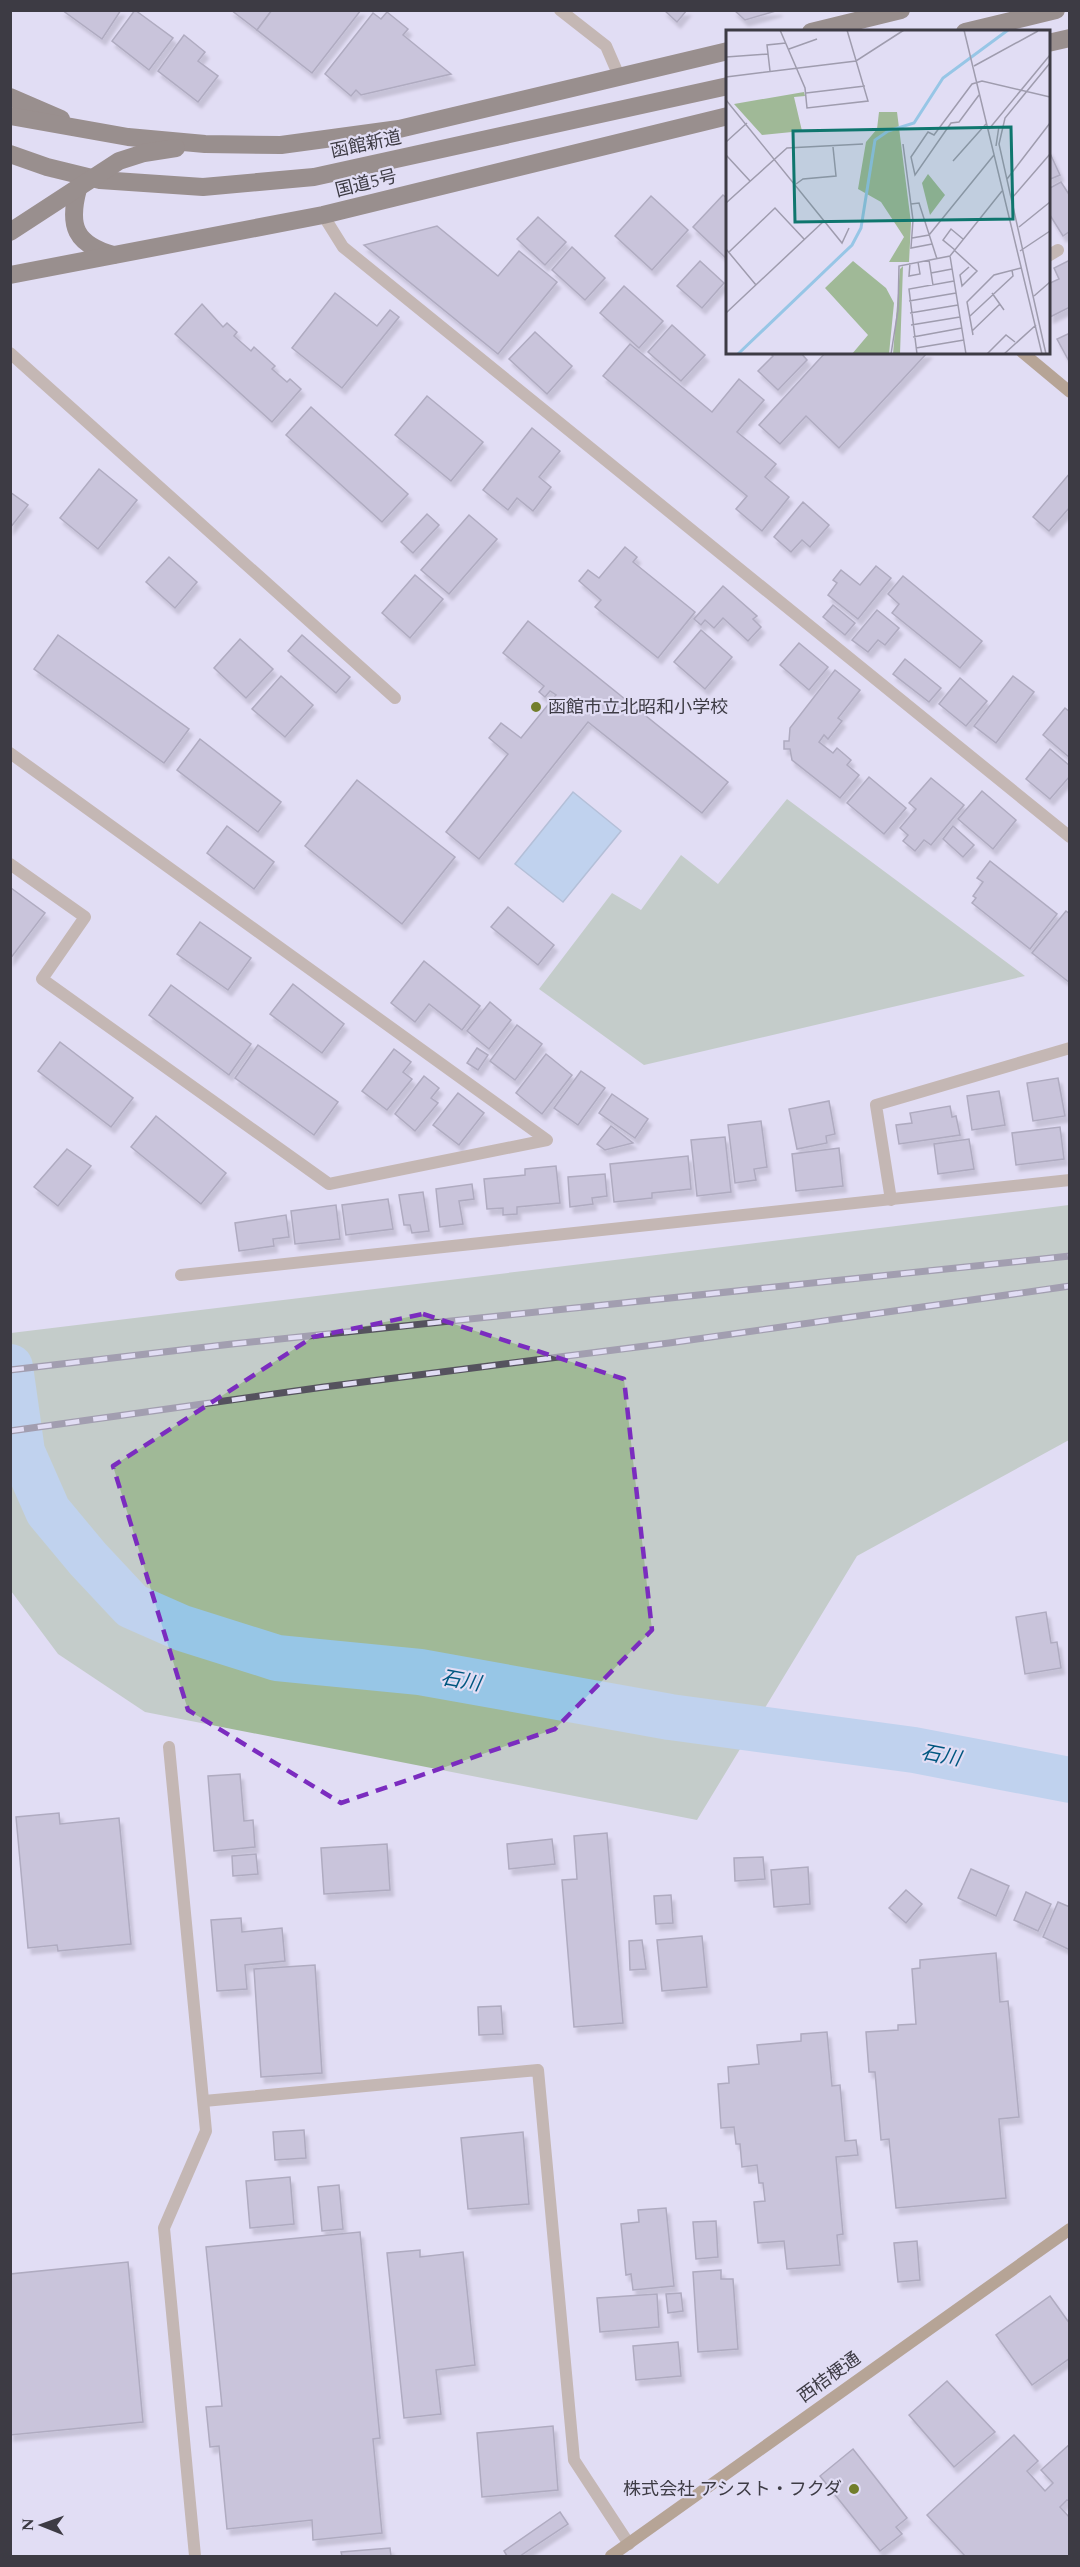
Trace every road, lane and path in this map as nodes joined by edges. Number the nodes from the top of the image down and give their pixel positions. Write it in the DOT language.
graph roads {
  1 [pos="560,10"];
  2 [pos="901,10"];
  3 [pos="1056,10"];
  4 [pos="819,30"];
  5 [pos="973,30"];
  6 [pos="1070,38"];
  7 [pos="1050,43"];
  8 [pos="726,51"];
  9 [pos="620,76"];
  10 [pos="726,86"];
  11 [pos="10,96"];
  12 [pos="10,116"];
  13 [pos="726,116"];
  14 [pos="84,129"];
  15 [pos="205,144"];
  16 [pos="10,154"];
  17 [pos="78,189"];
  18 [pos="323,215"];
  19 [pos="10,232"];
  20 [pos="118,256"];
  21 [pos="10,261"];
  22 [pos="36,271"];
  23 [pos="10,275"];
  24 [pos="10,353"];
  25 [pos="1024,354"];
  26 [pos="1070,392"];
  27 [pos="395,698"];
  28 [pos="10,753"];
  29 [pos="1070,837"];
  30 [pos="10,864"];
  31 [pos="1070,1048"];
  32 [pos="1070,1180"];
  33 [pos="891,1200"];
  34 [pos="181,1275"];
  35 [pos="169,1747"];
  36 [pos="204,2101"];
  37 [pos="1070,2229"];
  38 [pos="629,2544"];
  39 [pos="195,2556"];
  40 [pos="611,2556"];
  1 -- 9 [label="street"];
  2 -- 4 [label="highway"];
  3 -- 5 [label="highway"];
  6 -- 7 [label="highway"];
  8 -- 9 [label="highway"];
  9 -- 15 [label="highway"];
  10 -- 16 [label="highway, 函館新道"];
  11 -- 14 [label="highway"];
  12 -- 14 [label="highway"];
  13 -- 18 [label="highway, 国道5号"];
  14 -- 15 [label="highway"];
  15 -- 17 [label="highway"];
  17 -- 19 [label="highway"];
  17 -- 20 [label="highway"];
  18 -- 20 [label="highway, 国道5号"];
  18 -- 29 [label="street"];
  20 -- 22 [label="highway, 国道5号"];
  21 -- 22 [label="highway"];
  22 -- 23 [label="highway, 国道5号"];
  24 -- 27 [label="street"];
  25 -- 26 [label="street"];
  28 -- 30 [label="street"];
  31 -- 33 [label="street"];
  32 -- 33 [label="street"];
  33 -- 34 [label="street"];
  35 -- 36 [label="street"];
  36 -- 38 [label="street"];
  36 -- 39 [label="street"];
  37 -- 38 [label="street, 西桔梗通"];
  38 -- 40 [label="street, 西桔梗通"];
}
